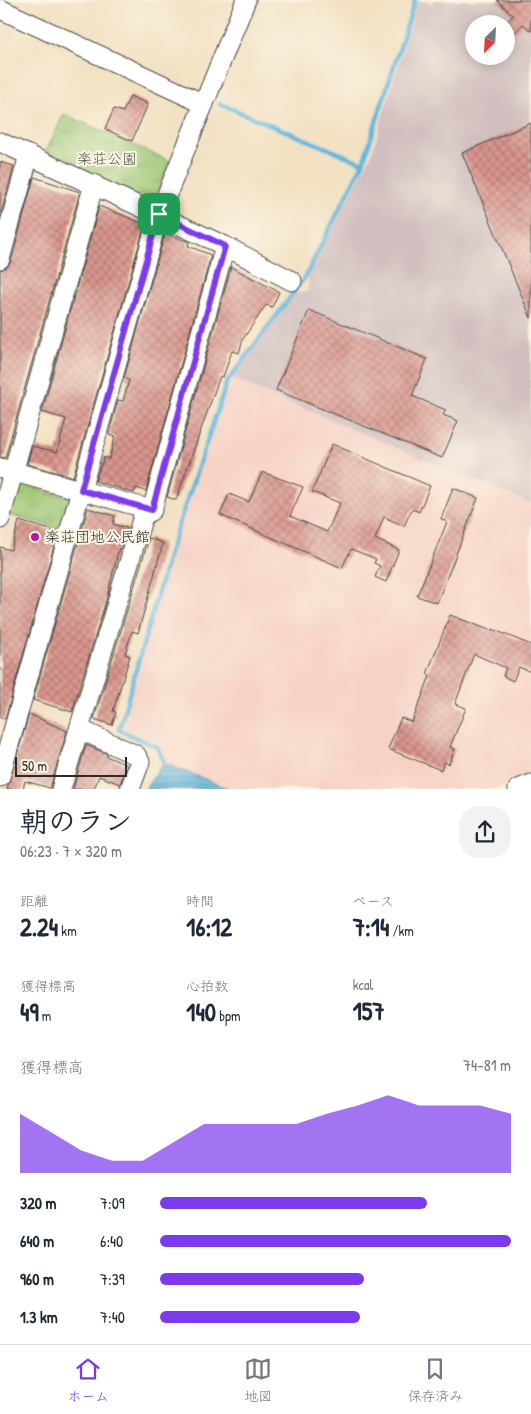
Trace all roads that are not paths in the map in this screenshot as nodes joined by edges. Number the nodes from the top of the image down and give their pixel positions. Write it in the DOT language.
graph roads {
  1 [pos="246,0"];
  2 [pos="0,9"];
  3 [pos="204,104"];
  4 [pos="0,142"];
  5 [pos="29,155"];
  6 [pos="94,184"];
  7 [pos="159,214"];
  8 [pos="225,246"];
  9 [pos="0,259"];
  10 [pos="292,281"];
  11 [pos="7,470"];
  12 [pos="81,490"];
  13 [pos="152,510"];
  14 [pos="0,519"];
  15 [pos="79,729"];
  16 [pos="0,777"];
  17 [pos="531,784"];
  18 [pos="61,789"];
  19 [pos="130,789"];
  20 [pos="518,789"];
  1 -- 3 [label="street"];
  2 -- 3 [label="street"];
  3 -- 7 [label="street"];
  4 -- 5 [label="street"];
  5 -- 6 [label="street"];
  5 -- 9 [label="street"];
  6 -- 7 [label="street"];
  6 -- 11 [label="street"];
  7 -- 8 [label="street"];
  7 -- 12 [label="street"];
  8 -- 10 [label="street"];
  8 -- 13 [label="street"];
  11 -- 12 [label="street"];
  11 -- 14 [label="street"];
  12 -- 13 [label="street"];
  12 -- 16 [label="street"];
  13 -- 15 [label="street"];
  15 -- 18 [label="street"];
  15 -- 19 [label="street"];
  17 -- 20 [label="street"];
}
